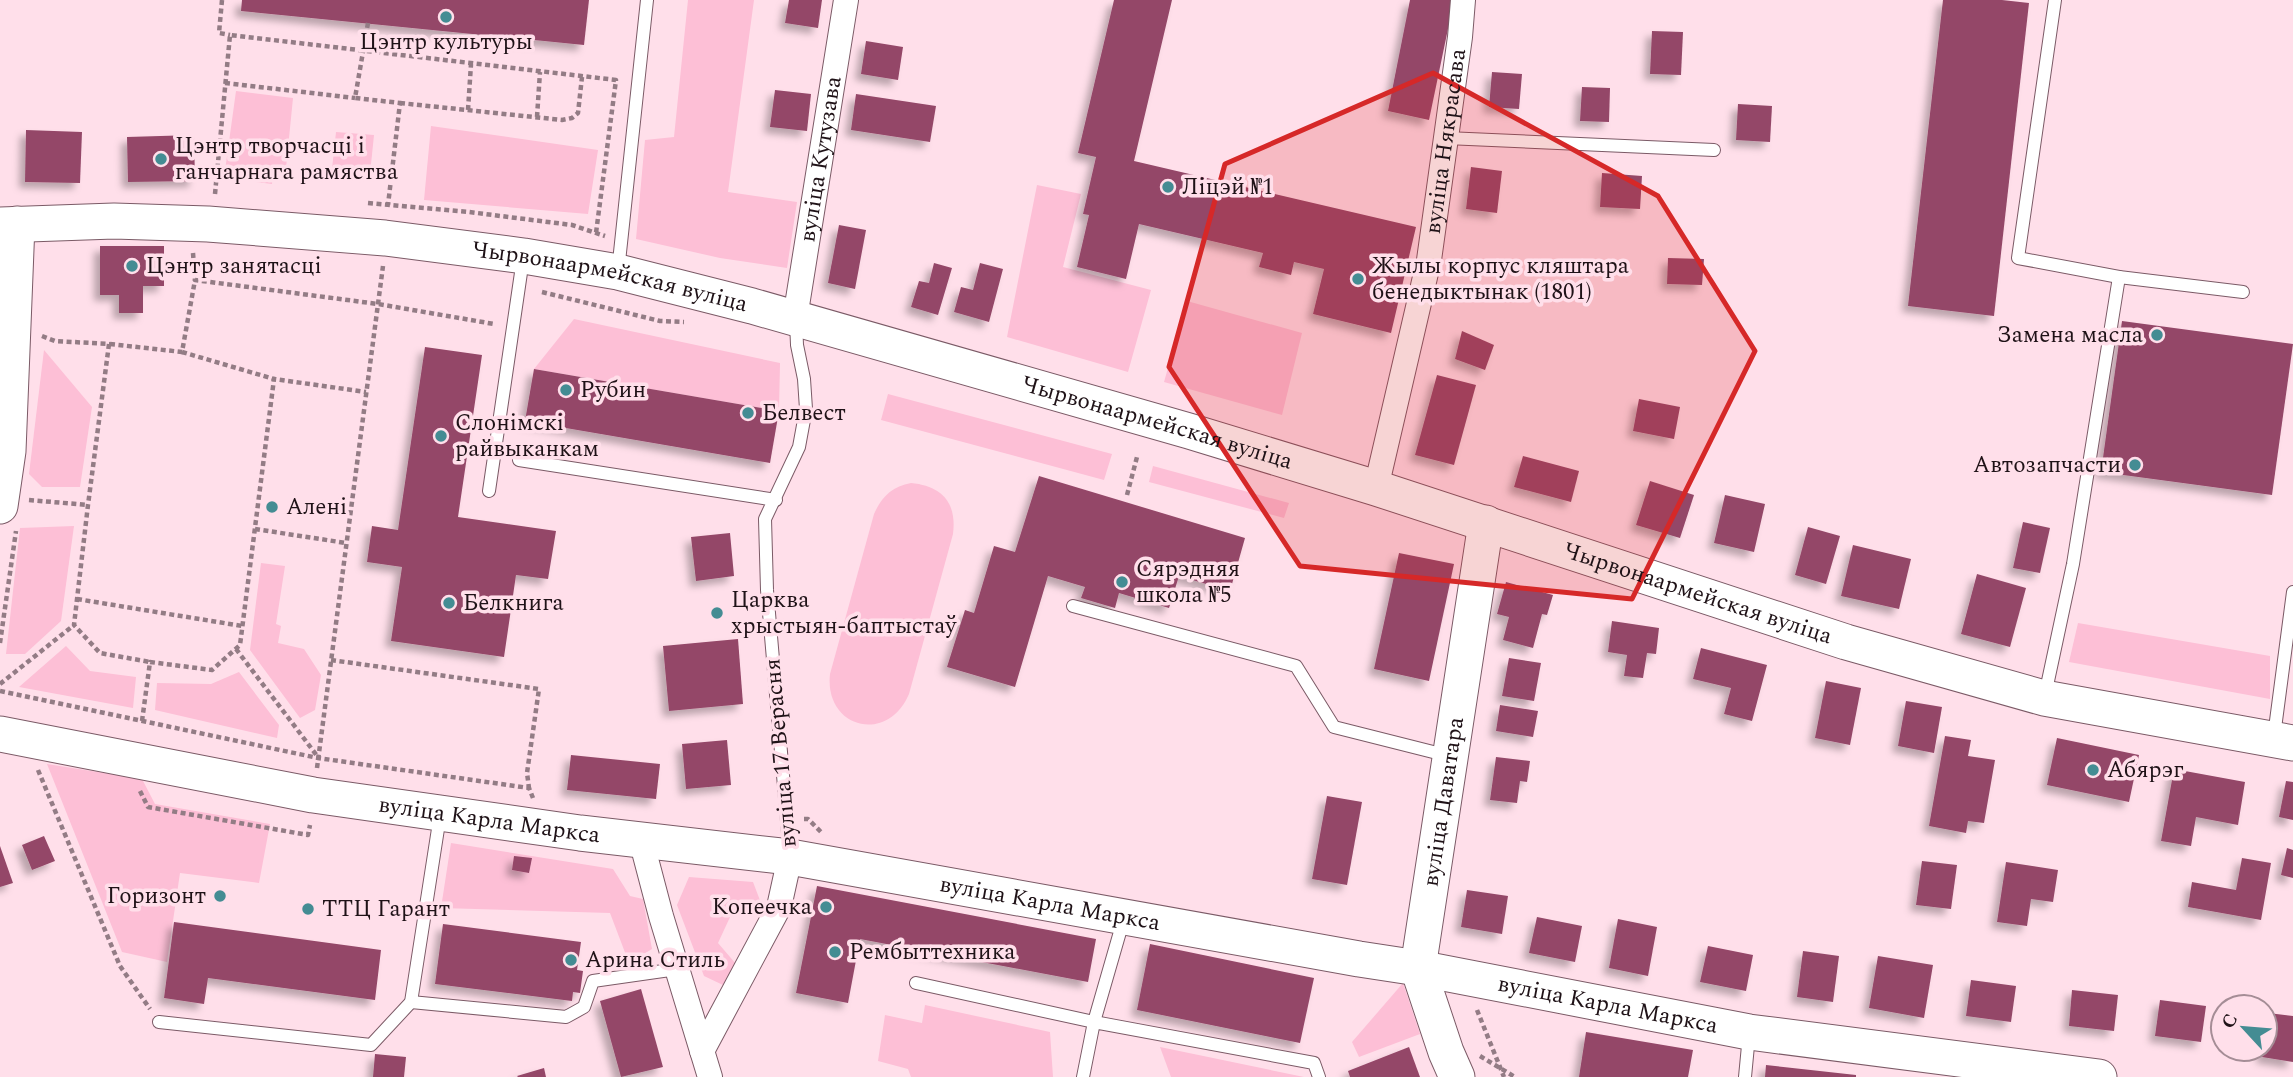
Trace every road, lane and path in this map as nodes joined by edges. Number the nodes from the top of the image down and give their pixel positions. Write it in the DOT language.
graph roads {
  1 [pos="222,0"];
  2 [pos="647,0"];
  3 [pos="846,0"];
  4 [pos="1463,0"];
  5 [pos="2054,0"];
  6 [pos="368,23"];
  7 [pos="230,34"];
  8 [pos="363,51"];
  9 [pos="361,64"];
  10 [pos="471,64"];
  11 [pos="540,72"];
  12 [pos="582,76"];
  13 [pos="225,83"];
  14 [pos="355,98"];
  15 [pos="400,103"];
  16 [pos="468,110"];
  17 [pos="537,117"];
  18 [pos="1446,138"];
  19 [pos="1714,150"];
  20 [pos="215,194"];
  21 [pos="8,224"];
  22 [pos="596,233"];
  23 [pos="193,240"];
  24 [pos="524,256"];
  25 [pos="383,266"];
  26 [pos="618,272"];
  27 [pos="2119,276"];
  28 [pos="194,281"];
  29 [pos="2243,292"];
  30 [pos="378,304"];
  31 [pos="795,318"];
  32 [pos="513,327"];
  33 [pos="33,333"];
  34 [pos="110,344"];
  35 [pos="182,352"];
  36 [pos="274,379"];
  37 [pos="366,392"];
  38 [pos="1138,457"];
  39 [pos="519,460"];
  40 [pos="1376,488"];
  41 [pos="489,491"];
  42 [pos="1127,495"];
  43 [pos="776,500"];
  44 [pos="1,502"];
  45 [pos="88,505"];
  46 [pos="1486,523"];
  47 [pos="255,529"];
  48 [pos="346,543"];
  49 [pos="2293,592"];
  50 [pos="77,599"];
  51 [pos="1073,606"];
  52 [pos="74,625"];
  53 [pos="242,626"];
  54 [pos="236,649"];
  55 [pos="331,660"];
  56 [pos="149,662"];
  57 [pos="0,684"];
  58 [pos="0,691"];
  59 [pos="2044,698"];
  60 [pos="142,721"];
  61 [pos="0,734"];
  62 [pos="2283,741"];
  63 [pos="1449,757"];
  64 [pos="318,758"];
  65 [pos="47,766"];
  66 [pos="137,783"];
  67 [pos="529,788"];
  68 [pos="313,795"];
  69 [pos="441,812"];
  70 [pos="641,840"];
  71 [pos="790,856"];
  72 [pos="1125,916"];
  73 [pos="1418,968"];
  74 [pos="677,969"];
  75 [pos="916,983"];
  76 [pos="411,1002"];
  77 [pos="159,1022"];
  78 [pos="1094,1022"];
  79 [pos="1749,1032"];
  80 [pos="702,1051"];
  81 [pos="1464,1064"];
  82 [pos="1084,1073"];
  83 [pos="710,1077"];
  84 [pos="1097,1077"];
  85 [pos="1319,1077"];
  86 [pos="1515,1077"];
  87 [pos="1745,1077"];
  88 [pos="2099,1077"];
  1 -- 7 [label="path"];
  2 -- 26 [label="lane"];
  3 -- 31 [label="street, вуліца Кутузава"];
  4 -- 18 [label="street, вуліца Някрасава"];
  5 -- 27 [label="lane"];
  6 -- 8 [label="path"];
  7 -- 8 [label="path"];
  7 -- 13 [label="path"];
  8 -- 9 [label="path"];
  8 -- 10 [label="path"];
  10 -- 11 [label="path"];
  10 -- 16 [label="path"];
  11 -- 12 [label="path"];
  11 -- 17 [label="path"];
  12 -- 17 [label="path"];
  12 -- 22 [label="path"];
  13 -- 14 [label="path"];
  13 -- 20 [label="path"];
  15 -- 16 [label="path"];
  16 -- 17 [label="path"];
  18 -- 19 [label="lane"];
  18 -- 40 [label="street, вуліца Някрасава"];
  21 -- 24 [label="street, Чырвонаармейская вуліца"];
  21 -- 44 [label="street"];
  23 -- 28 [label="path"];
  24 -- 26 [label="street, Чырвонаармейская вуліца"];
  24 -- 32 [label="lane"];
  25 -- 30 [label="path"];
  26 -- 31 [label="street, Чырвонаармейская вуліца"];
  27 -- 29 [label="lane"];
  27 -- 59 [label="lane"];
  28 -- 30 [label="path"];
  28 -- 35 [label="path"];
  30 -- 32 [label="path"];
  30 -- 37 [label="path"];
  31 -- 40 [label="street, Чырвонаармейская вуліца"];
  31 -- 43 [label="lane, вуліца 17 Верасня"];
  32 -- 41 [label="lane"];
  33 -- 34 [label="path"];
  34 -- 35 [label="path"];
  34 -- 45 [label="path"];
  35 -- 36 [label="path"];
  36 -- 37 [label="path"];
  36 -- 47 [label="path"];
  37 -- 48 [label="path"];
  38 -- 42 [label="path"];
  39 -- 43 [label="lane"];
  40 -- 46 [label="street, Чырвонаармейская вуліца"];
  43 -- 71 [label="lane, вуліца 17 Верасня"];
  44 -- 45 [label="path"];
  45 -- 50 [label="path"];
  46 -- 59 [label="street, Чырвонаармейская вуліца"];
  46 -- 63 [label="street, вуліца Даватара"];
  47 -- 48 [label="path"];
  47 -- 53 [label="path"];
  48 -- 55 [label="path"];
  49 -- 62 [label="lane"];
  50 -- 52 [label="path"];
  50 -- 53 [label="path"];
  51 -- 63 [label="lane"];
  52 -- 56 [label="path"];
  52 -- 57 [label="path"];
  53 -- 54 [label="path"];
  54 -- 56 [label="path"];
  54 -- 64 [label="path"];
  55 -- 64 [label="path"];
  55 -- 67 [label="path"];
  56 -- 60 [label="path"];
  58 -- 60 [label="path"];
  59 -- 62 [label="street, Чырвонаармейская вуліца"];
  60 -- 64 [label="path"];
  61 -- 68 [label="street, вуліца Карла Маркса"];
  63 -- 73 [label="street, вуліца Даватара"];
  64 -- 68 [label="path"];
  65 -- 77 [label="path"];
  66 -- 68 [label="path"];
  68 -- 69 [label="street, вуліца Карла Маркса"];
  69 -- 70 [label="street, вуліца Карла Маркса"];
  69 -- 76 [label="lane"];
  70 -- 71 [label="street, вуліца Карла Маркса"];
  70 -- 74 [label="street"];
  71 -- 72 [label="street, вуліца Карла Маркса"];
  71 -- 80 [label="street, вуліца 17 Верасня"];
  72 -- 73 [label="street, вуліца Карла Маркса"];
  72 -- 78 [label="lane"];
  73 -- 79 [label="street, вуліца Карла Маркса"];
  73 -- 81 [label="street, вуліца Даватара"];
  74 -- 76 [label="lane"];
  74 -- 80 [label="street"];
  75 -- 78 [label="lane"];
  76 -- 77 [label="lane"];
  78 -- 82 [label="lane"];
  78 -- 85 [label="lane"];
  79 -- 87 [label="lane"];
  79 -- 88 [label="street, вуліца Карла Маркса"];
  80 -- 83 [label="street"];
  81 -- 86 [label="path"];
  82 -- 84 [label="lane"];
}
